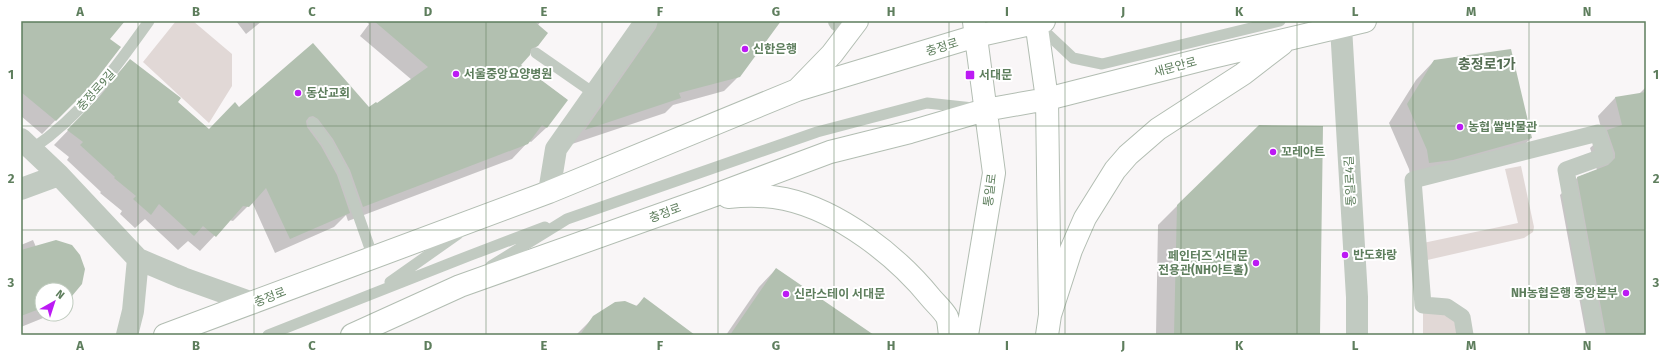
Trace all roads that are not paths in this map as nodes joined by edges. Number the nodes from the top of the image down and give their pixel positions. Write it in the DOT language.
graph roads {
  1 [pos="149,21"];
  2 [pos="646,21"];
  3 [pos="1365,21"];
  4 [pos="1039,22"];
  5 [pos="849,23"];
  6 [pos="976,26"];
  7 [pos="1341,27"];
  8 [pos="1284,30"];
  9 [pos="536,54"];
  10 [pos="797,90"];
  11 [pos="595,94"];
  12 [pos="1047,99"];
  13 [pos="985,110"];
  14 [pos="313,123"];
  15 [pos="26,144"];
  16 [pos="59,175"];
  17 [pos="21,189"];
  18 [pos="549,192"];
  19 [pos="707,198"];
  20 [pos="481,217"];
  21 [pos="568,219"];
  22 [pos="373,257"];
  23 [pos="138,259"];
  24 [pos="460,286"];
  25 [pos="375,293"];
  26 [pos="253,303"];
  27 [pos="1048,325"];
  28 [pos="127,335"];
  29 [pos="165,335"];
  30 [pos="268,335"];
  31 [pos="352,335"];
  32 [pos="950,335"];
  33 [pos="967,335"];
  34 [pos="1358,335"];
  35 [pos="1465,335"];
  36 [pos="1596,335"];
  1 -- 15 [label="lane, 충정로9길"];
  2 -- 11 [label="street"];
  3 -- 7 [label="main road, 새문안로"];
  4 -- 6 [label="main road"];
  4 -- 8 [label="lane"];
  4 -- 12 [label="main road"];
  5 -- 10 [label="main road"];
  6 -- 10 [label="main road, 충정로"];
  6 -- 13 [label="main road, 통일로"];
  7 -- 8 [label="main road, 새문안로"];
  7 -- 34 [label="street, 통일로4길"];
  8 -- 12 [label="main road, 새문안로"];
  8 -- 27 [label="main road"];
  9 -- 11 [label="lane"];
  10 -- 18 [label="main road, 충정로"];
  11 -- 18 [label="street"];
  12 -- 13 [label="main road, 새문안로"];
  12 -- 27 [label="main road"];
  13 -- 19 [label="main road, 충정로"];
  13 -- 21 [label="lane"];
  13 -- 33 [label="main road, 통일로"];
  14 -- 22 [label="lane"];
  15 -- 16 [label="street, 충정로9길"];
  16 -- 17 [label="street"];
  16 -- 23 [label="street, 충정로9길"];
  18 -- 20 [label="main road, 충정로"];
  19 -- 24 [label="main road, 충정로"];
  19 -- 32 [label="main road"];
  20 -- 22 [label="main road, 충정로"];
  20 -- 25 [label="lane"];
  21 -- 24 [label="lane"];
  21 -- 25 [label="lane"];
  22 -- 26 [label="main road, 충정로"];
  23 -- 26 [label="street, 충정로9길"];
  23 -- 28 [label="street"];
  24 -- 31 [label="main road, 충정로"];
  25 -- 30 [label="lane"];
  26 -- 29 [label="main road, 충정로"];
  35 -- 36 [label="street"];
}
